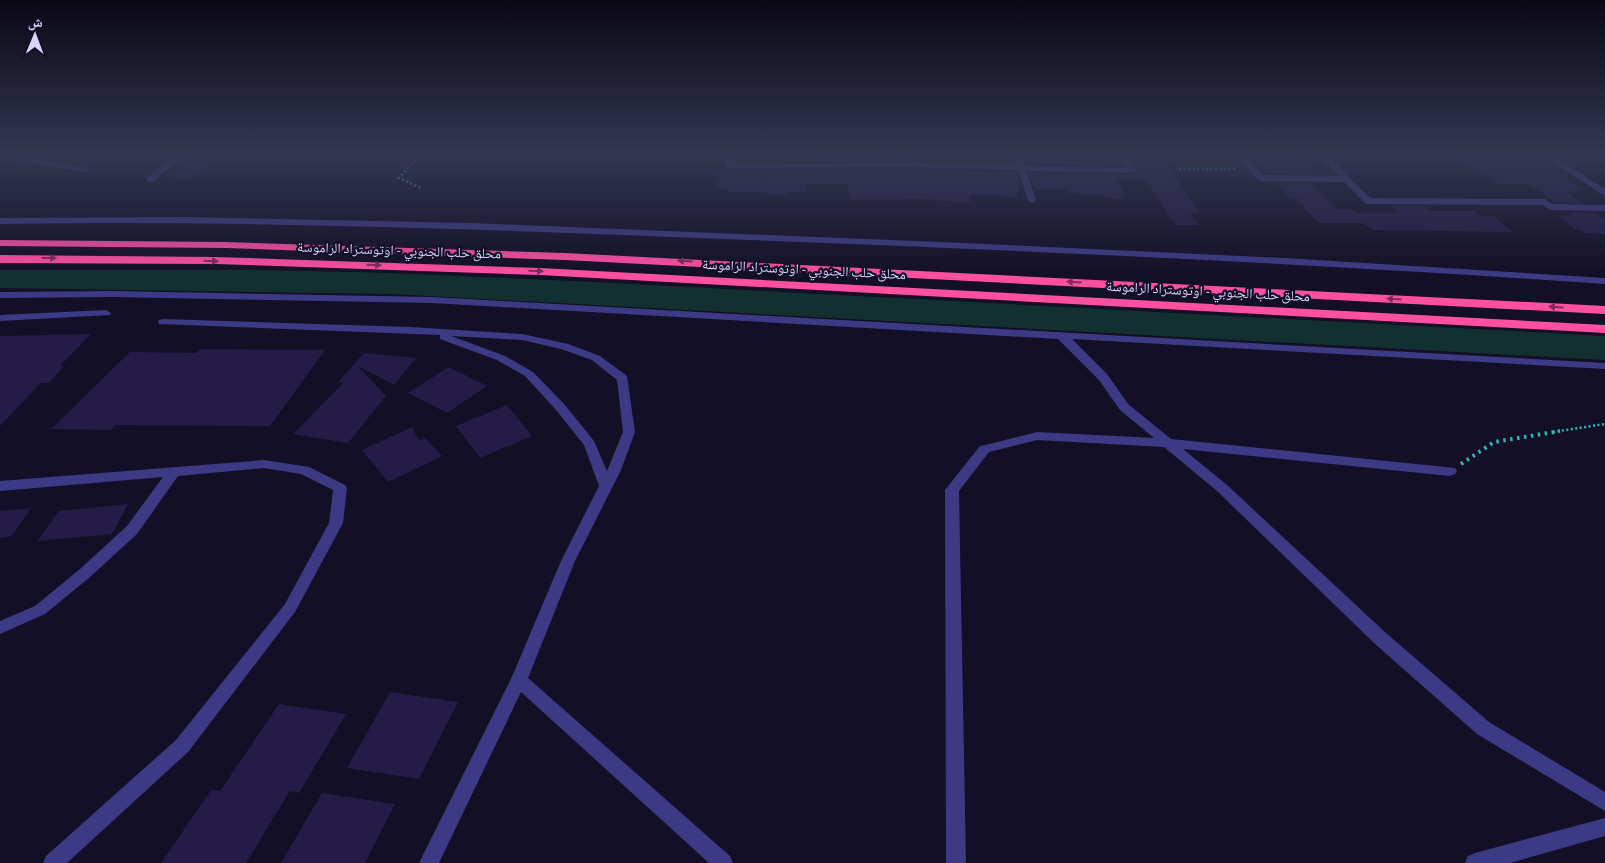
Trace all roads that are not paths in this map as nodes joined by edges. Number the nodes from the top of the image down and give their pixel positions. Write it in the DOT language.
graph roads {
  1 [pos="1030,194"];
  2 [pos="1361,194"];
  3 [pos="1032,200"];
  4 [pos="1605,208"];
  5 [pos="0,221"];
  6 [pos="0,243"];
  7 [pos="0,259"];
  8 [pos="1605,281"];
  9 [pos="0,295"];
  10 [pos="1605,310"];
  11 [pos="106,313"];
  12 [pos="0,318"];
  13 [pos="163,322"];
  14 [pos="1605,329"];
  15 [pos="410,330"];
  16 [pos="1060,334"];
  17 [pos="1605,366"];
  18 [pos="1166,443"];
  19 [pos="174,471"];
  20 [pos="1450,471"];
  21 [pos="0,486"];
  22 [pos="606,486"];
  23 [pos="0,628"];
  24 [pos="519,680"];
  25 [pos="1605,802"];
  26 [pos="1605,827"];
  27 [pos="53,863"];
  28 [pos="429,863"];
  29 [pos="723,863"];
  30 [pos="956,863"];
  31 [pos="1475,863"];
  1 -- 3 [label="street"];
  2 -- 4 [label="street"];
  5 -- 8 [label="street"];
  10 -- 6 [label="highway, محلق حلب الجنوبي - اوتوستراد الراموسة, one-way"];
  7 -- 14 [label="highway, محلق حلب الجنوبي - اوتوستراد الراموسة, one-way"];
  9 -- 16 [label="street"];
  11 -- 12 [label="street"];
  13 -- 15 [label="street"];
  15 -- 22 [label="street"];
  15 -- 22 [label="street"];
  16 -- 17 [label="street"];
  16 -- 18 [label="street"];
  18 -- 20 [label="street"];
  18 -- 25 [label="street"];
  18 -- 30 [label="street"];
  19 -- 21 [label="street"];
  19 -- 23 [label="street"];
  19 -- 27 [label="street"];
  22 -- 24 [label="street"];
  24 -- 28 [label="street"];
  24 -- 29 [label="street"];
  26 -- 31 [label="street"];
}
